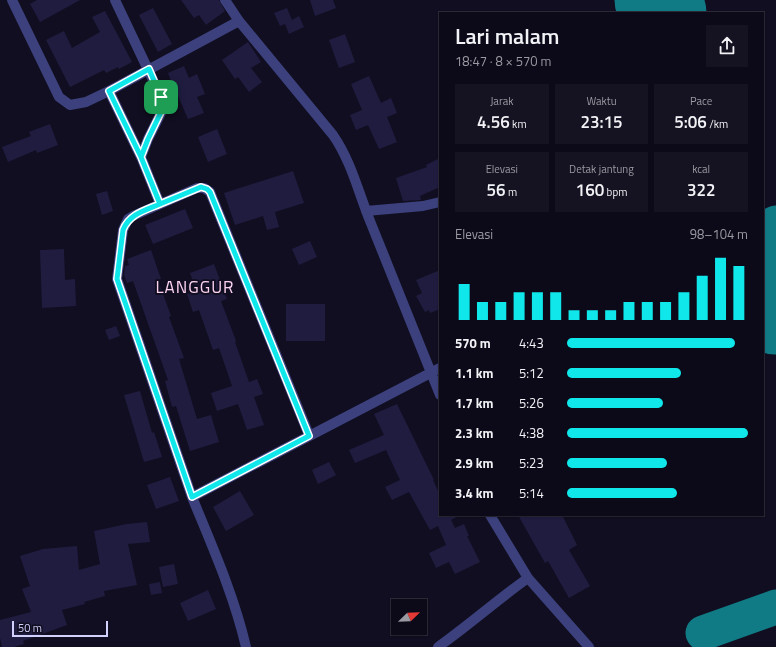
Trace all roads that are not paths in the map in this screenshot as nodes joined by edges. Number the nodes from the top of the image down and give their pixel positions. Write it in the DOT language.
graph roads {
  1 [pos="12,0"];
  2 [pos="115,0"];
  3 [pos="225,0"];
  4 [pos="238,21"];
  5 [pos="149,69"];
  6 [pos="109,91"];
  7 [pos="141,157"];
  8 [pos="439,202"];
  9 [pos="160,204"];
  10 [pos="366,211"];
  11 [pos="436,370"];
  12 [pos="439,389"];
  13 [pos="309,436"];
  14 [pos="192,497"];
  15 [pos="491,516"];
  16 [pos="528,578"];
  17 [pos="246,647"];
  18 [pos="438,647"];
  19 [pos="589,647"];
  1 -- 6 [label="street"];
  2 -- 5 [label="street"];
  3 -- 4 [label="street"];
  4 -- 5 [label="street"];
  4 -- 10 [label="street"];
  5 -- 6 [label="street"];
  5 -- 7 [label="street"];
  6 -- 7 [label="street"];
  7 -- 9 [label="street"];
  8 -- 10 [label="street"];
  9 -- 13 [label="street"];
  9 -- 14 [label="street"];
  10 -- 11 [label="street"];
  11 -- 12 [label="street"];
  11 -- 13 [label="street"];
  13 -- 14 [label="street"];
  14 -- 17 [label="street"];
  15 -- 16 [label="street"];
  16 -- 18 [label="street"];
  16 -- 19 [label="street"];
}
